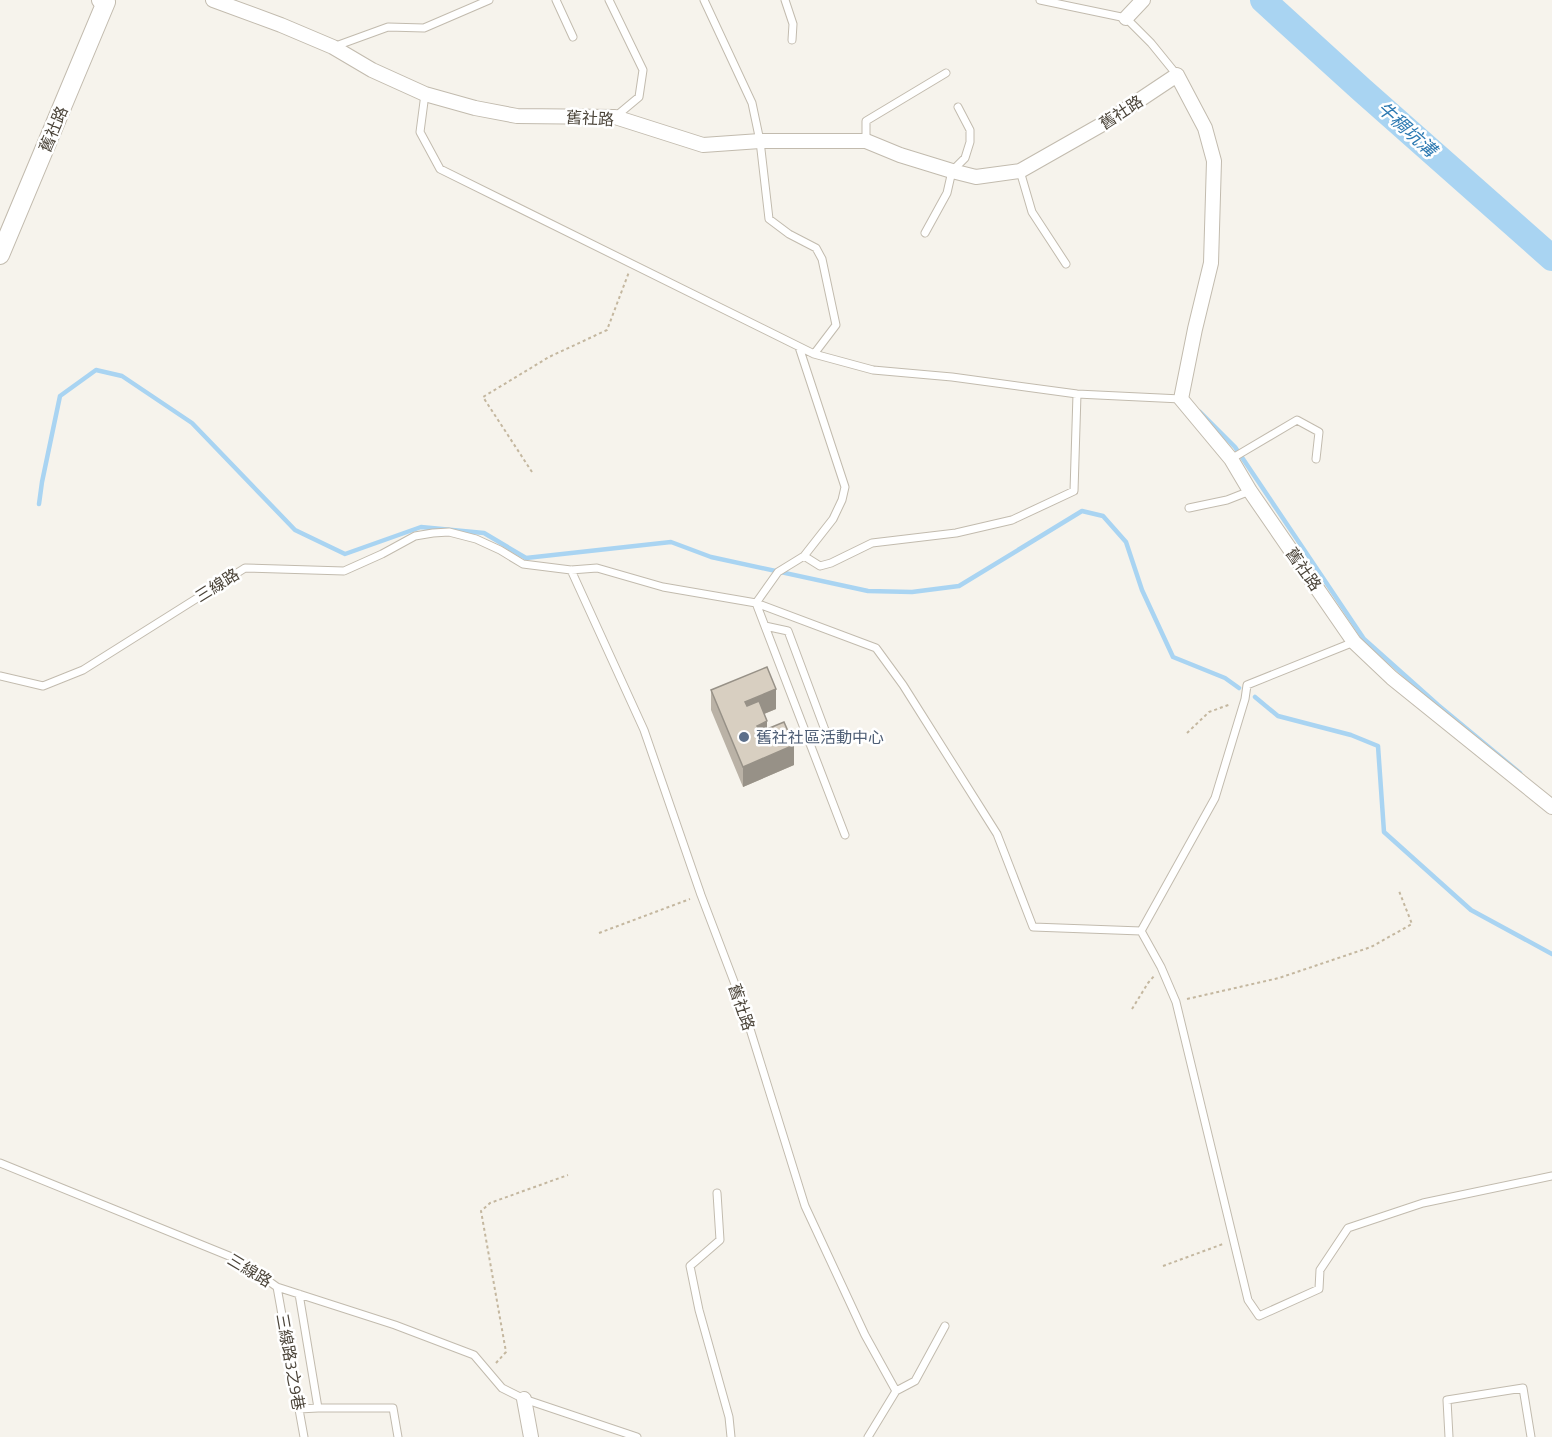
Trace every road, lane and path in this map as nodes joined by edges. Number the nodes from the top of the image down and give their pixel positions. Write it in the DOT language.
graph roads {
  1 [pos="213,0"];
  2 [pos="489,0"];
  3 [pos="556,0"];
  4 [pos="609,0"];
  5 [pos="704,0"];
  6 [pos="785,0"];
  7 [pos="1040,0"];
  8 [pos="1143,0"];
  9 [pos="105,1"];
  10 [pos="1126,18"];
  11 [pos="573,37"];
  12 [pos="792,40"];
  13 [pos="333,47"];
  14 [pos="946,73"];
  15 [pos="1177,75"];
  16 [pos="425,94"];
  17 [pos="958,107"];
  18 [pos="615,117"];
  19 [pos="760,141"];
  20 [pos="866,141"];
  21 [pos="952,171"];
  22 [pos="1020,171"];
  23 [pos="925,233"];
  24 [pos="0,255"];
  25 [pos="632,264"];
  26 [pos="1066,264"];
  27 [pos="799,347"];
  28 [pos="814,354"];
  29 [pos="1077,394"];
  30 [pos="1181,399"];
  31 [pos="1231,459"];
  32 [pos="1316,459"];
  33 [pos="532,472"];
  34 [pos="1250,491"];
  35 [pos="1189,508"];
  36 [pos="804,556"];
  37 [pos="571,570"];
  38 [pos="756,603"];
  39 [pos="765,626"];
  40 [pos="1354,642"];
  41 [pos="0,676"];
  42 [pos="1245,699"];
  43 [pos="1187,733"];
  44 [pos="807,737"];
  45 [pos="1552,807"];
  46 [pos="845,835"];
  47 [pos="1399,891"];
  48 [pos="701,895"];
  49 [pos="1141,931"];
  50 [pos="599,933"];
  51 [pos="1161,967"];
  52 [pos="1176,1002"];
  53 [pos="1132,1009"];
  54 [pos="0,1162"];
  55 [pos="568,1175"];
  56 [pos="1552,1176"];
  57 [pos="717,1193"];
  58 [pos="1234,1240"];
  59 [pos="1163,1266"];
  60 [pos="277,1287"];
  61 [pos="299,1294"];
  62 [pos="945,1326"];
  63 [pos="488,1372"];
  64 [pos="896,1391"];
  65 [pos="524,1399"];
  66 [pos="318,1407"];
  67 [pos="299,1409"];
  68 [pos="304,1437"];
  69 [pos="398,1437"];
  70 [pos="531,1437"];
  71 [pos="637,1437"];
  72 [pos="730,1437"];
  73 [pos="868,1437"];
  74 [pos="1449,1437"];
  75 [pos="1531,1437"];
  1 -- 13 [label="street, 舊社路"];
  2 -- 13 [label="lane"];
  3 -- 11 [label="lane"];
  4 -- 18 [label="lane"];
  5 -- 19 [label="lane"];
  6 -- 12 [label="lane"];
  7 -- 10 [label="lane"];
  8 -- 10 [label="street"];
  9 -- 24 [label="street, 舊社路"];
  10 -- 15 [label="lane"];
  13 -- 16 [label="street, 舊社路"];
  14 -- 20 [label="lane"];
  15 -- 22 [label="street, 舊社路"];
  15 -- 30 [label="street"];
  16 -- 18 [label="street, 舊社路"];
  16 -- 25 [label="lane"];
  17 -- 21 [label="lane"];
  18 -- 19 [label="street, 舊社路"];
  19 -- 20 [label="street, 舊社路"];
  19 -- 28 [label="lane"];
  20 -- 21 [label="street, 舊社路"];
  21 -- 22 [label="street, 舊社路"];
  21 -- 23 [label="lane"];
  22 -- 26 [label="lane"];
  25 -- 27 [label="lane"];
  25 -- 33 [label="path"];
  27 -- 28 [label="lane"];
  27 -- 36 [label="lane"];
  28 -- 29 [label="lane"];
  29 -- 30 [label="lane"];
  29 -- 36 [label="lane"];
  30 -- 31 [label="street, 舊社路"];
  31 -- 32 [label="lane"];
  31 -- 34 [label="street, 舊社路"];
  34 -- 35 [label="lane"];
  34 -- 40 [label="street, 舊社路"];
  36 -- 38 [label="lane"];
  37 -- 38 [label="lane"];
  37 -- 41 [label="lane, 三線路"];
  37 -- 48 [label="lane, 舊社路"];
  38 -- 39 [label="lane"];
  38 -- 49 [label="lane"];
  39 -- 44 [label="lane"];
  39 -- 44 [label="lane"];
  40 -- 42 [label="lane"];
  40 -- 45 [label="street, 舊社路"];
  42 -- 43 [label="path"];
  42 -- 49 [label="lane"];
  44 -- 46 [label="lane"];
  47 -- 52 [label="path"];
  48 -- 50 [label="path"];
  48 -- 64 [label="lane, 舊社路"];
  49 -- 51 [label="lane"];
  51 -- 52 [label="lane"];
  51 -- 53 [label="path"];
  52 -- 58 [label="lane"];
  54 -- 60 [label="lane, 三線路"];
  55 -- 63 [label="path"];
  56 -- 58 [label="lane"];
  57 -- 72 [label="lane"];
  58 -- 59 [label="path"];
  60 -- 61 [label="lane, 三線路"];
  60 -- 67 [label="lane, 三線路3之9巷"];
  61 -- 63 [label="lane, 三線路"];
  61 -- 66 [label="lane"];
  62 -- 64 [label="lane"];
  63 -- 65 [label="lane, 三線路"];
  64 -- 73 [label="lane"];
  65 -- 70 [label="street"];
  65 -- 71 [label="lane, 三線路"];
  66 -- 67 [label="lane"];
  66 -- 69 [label="lane"];
  67 -- 68 [label="lane, 三線路3之9巷"];
  74 -- 75 [label="lane"];
}
